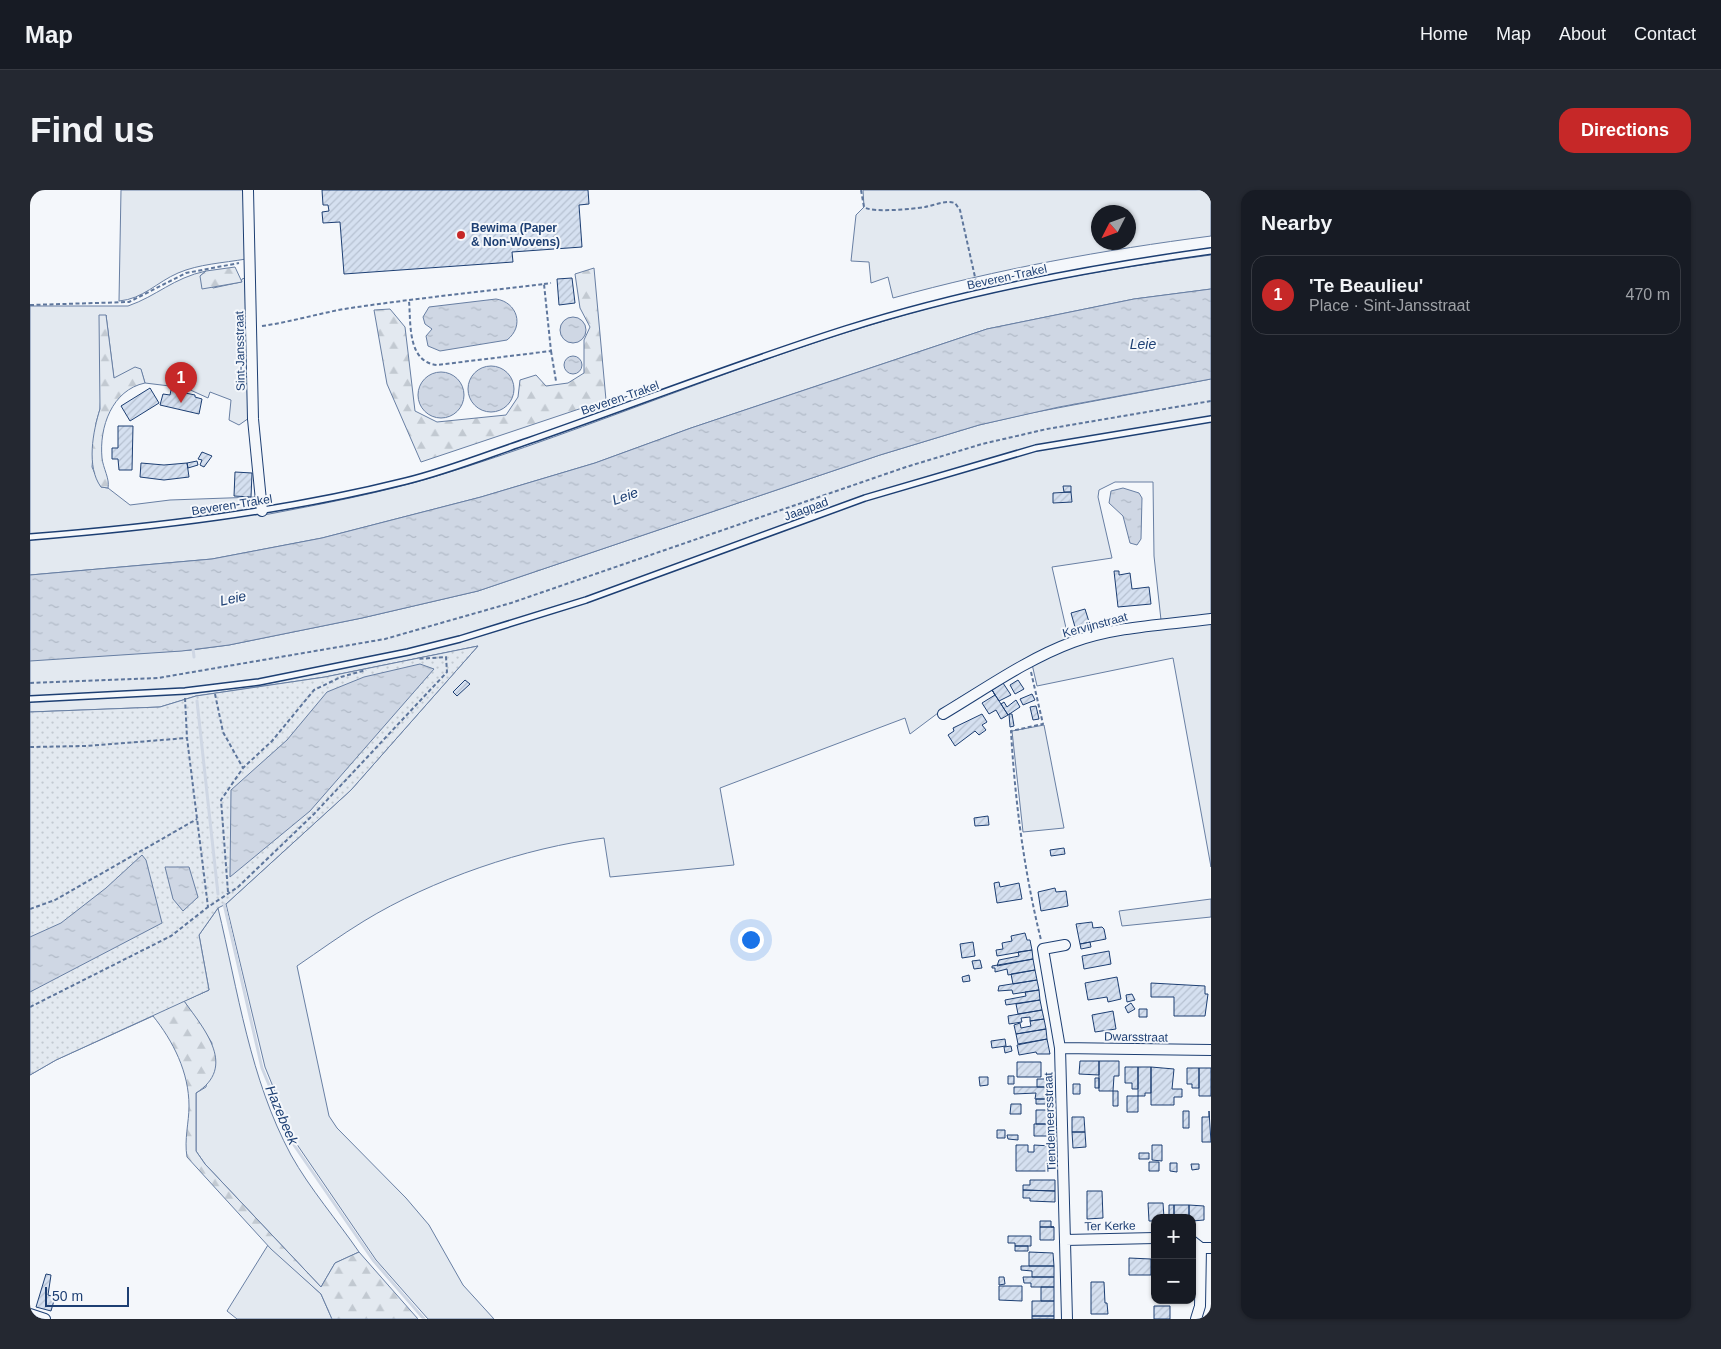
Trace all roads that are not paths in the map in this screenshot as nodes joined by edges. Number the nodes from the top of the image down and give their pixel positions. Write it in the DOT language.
graph roads {
  1 [pos="248,190"];
  2 [pos="1211,251"];
  3 [pos="1211,418"];
  4 [pos="262,510"];
  5 [pos="30,537"];
  6 [pos="1211,619"];
  7 [pos="30,699"];
  8 [pos="943,714"];
  9 [pos="1066,945"];
  10 [pos="1060,1048"];
  11 [pos="1211,1050"];
  12 [pos="1151,1238"];
  13 [pos="1065,1240"];
  14 [pos="1201,1246"];
  15 [pos="30,1314"];
  16 [pos="44,1319"];
  17 [pos="1067,1319"];
  18 [pos="1196,1319"];
  1 -- 4 [label="street, Sint-Jansstraat"];
  2 -- 4 [label="lane, Beveren-Trakel"];
  3 -- 7 [label="lane, Jaagpad"];
  4 -- 5 [label="lane, Beveren-Trakel"];
  6 -- 8 [label="street, Kervijnstraat"];
  9 -- 10 [label="street, Tiendemeersstraat"];
  10 -- 11 [label="street, Dwarsstraat"];
  10 -- 13 [label="street, Tiendemeersstraat"];
  12 -- 13 [label="street, Ter Kerke"];
  13 -- 17 [label="street, Tiendemeersstraat"];
  14 -- 18 [label="street"];
  15 -- 16 [label="street"];
}
